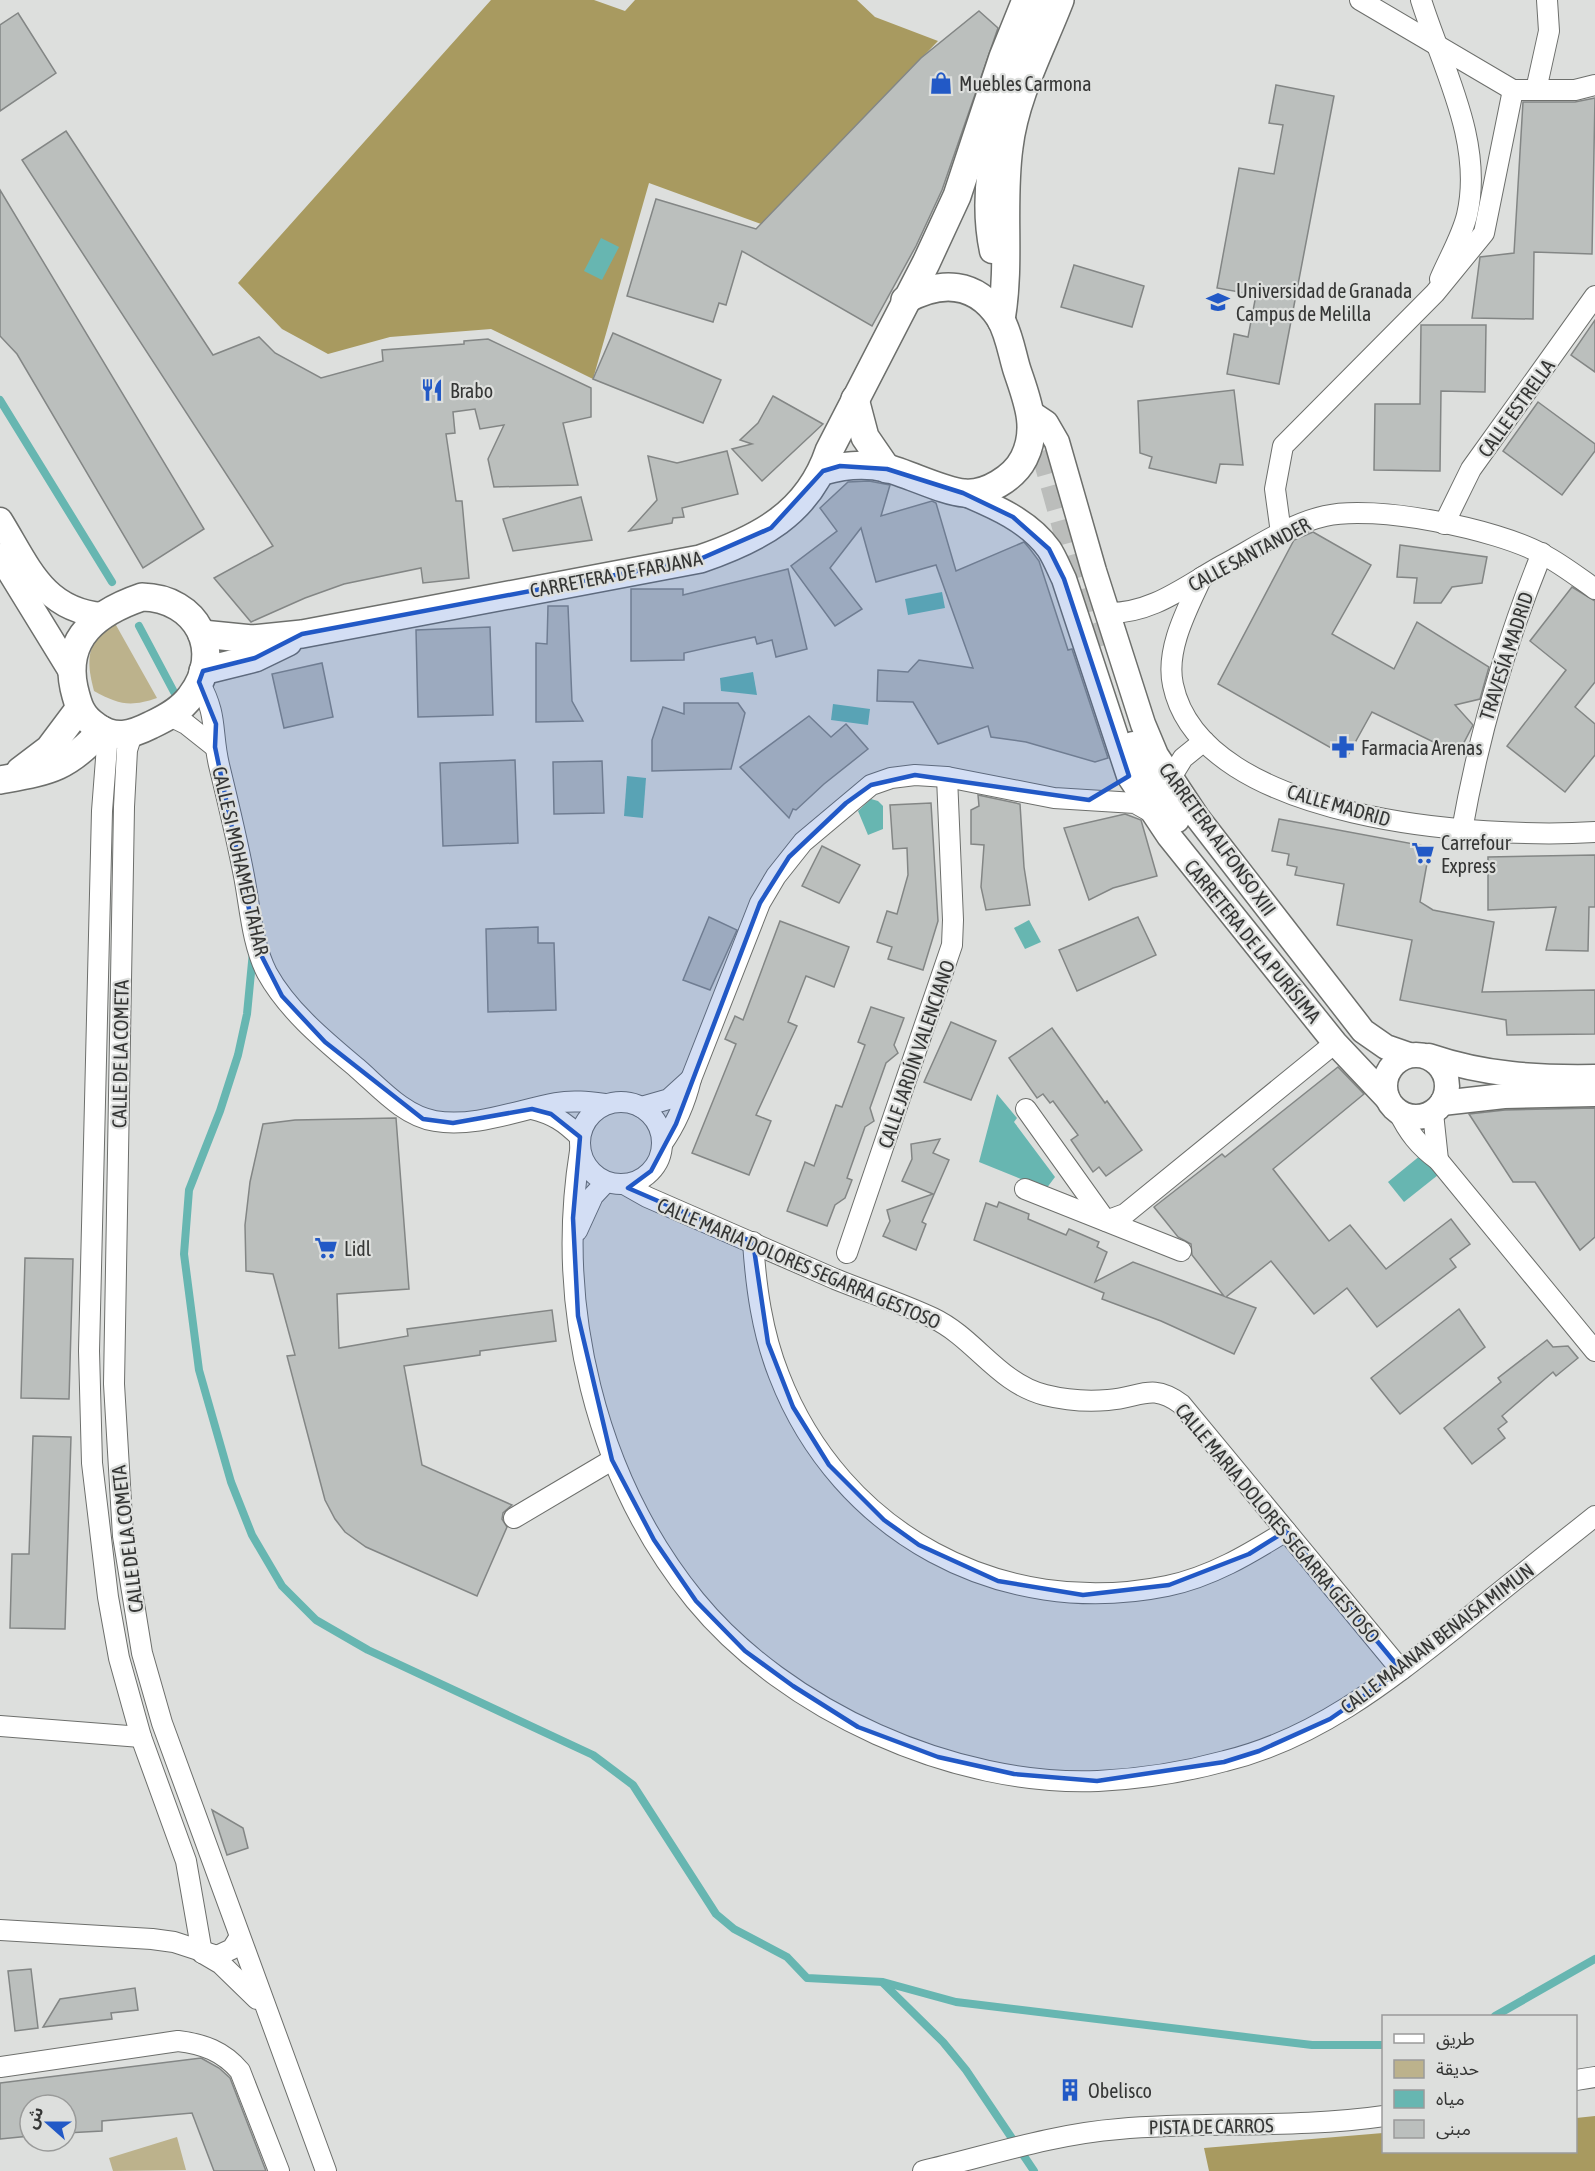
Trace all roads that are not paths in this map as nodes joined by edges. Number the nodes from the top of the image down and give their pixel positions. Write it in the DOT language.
graph roads {
  1 [pos="1026,0"];
  2 [pos="1043,0"];
  3 [pos="1060,0"];
  4 [pos="1360,0"];
  5 [pos="1421,0"];
  6 [pos="1433,0"];
  7 [pos="1547,0"];
  8 [pos="1427,20"];
  9 [pos="1437,46"];
  10 [pos="1595,84"];
  11 [pos="1513,90"];
  12 [pos="1536,90"];
  13 [pos="992,251"];
  14 [pos="1435,292"];
  15 [pos="1595,296"];
  16 [pos="905,300"];
  17 [pos="1001,320"];
  18 [pos="855,399"];
  19 [pos="1031,413"];
  20 [pos="887,469"];
  21 [pos="823,471"];
  22 [pos="963,494"];
  23 [pos="0,520"];
  24 [pos="1444,524"];
  25 [pos="1281,533"];
  26 [pos="1542,554"];
  27 [pos="0,556"];
  28 [pos="1202,577"];
  29 [pos="1595,589"];
  30 [pos="1107,613"];
  31 [pos="102,615"];
  32 [pos="202,634"];
  33 [pos="302,634"];
  34 [pos="1103,669"];
  35 [pos="70,670"];
  36 [pos="201,676"];
  37 [pos="79,709"];
  38 [pos="170,716"];
  39 [pos="114,732"];
  40 [pos="1204,741"];
  41 [pos="215,747"];
  42 [pos="1129,776"];
  43 [pos="947,777"];
  44 [pos="4,779"];
  45 [pos="1170,779"];
  46 [pos="1089,800"];
  47 [pos="1151,812"];
  48 [pos="1462,830"];
  49 [pos="1595,832"];
  50 [pos="1335,1043"];
  51 [pos="1419,1055"];
  52 [pos="1595,1077"];
  53 [pos="691,1079"];
  54 [pos="1595,1094"];
  55 [pos="1390,1097"];
  56 [pos="606,1104"];
  57 [pos="641,1107"];
  58 [pos="1438,1108"];
  59 [pos="532,1109"];
  60 [pos="1026,1109"];
  61 [pos="662,1143"];
  62 [pos="580,1144"];
  63 [pos="1438,1160"];
  64 [pos="615,1183"];
  65 [pos="1025,1189"];
  66 [pos="1106,1221"];
  67 [pos="753,1242"];
  68 [pos="574,1251"];
  69 [pos="1180,1251"];
  70 [pos="847,1253"];
  71 [pos="1595,1351"];
  72 [pos="612,1460"];
  73 [pos="1595,1516"];
  74 [pos="514,1518"];
  75 [pos="1286,1531"];
  76 [pos="1401,1670"];
  77 [pos="0,1726"];
  78 [pos="141,1737"];
  79 [pos="0,1930"];
  80 [pos="239,1938"];
  81 [pos="202,1953"];
  82 [pos="269,2016"];
  83 [pos="0,2067"];
  84 [pos="1595,2077"];
  85 [pos="1577,2080"];
  86 [pos="1382,2116"];
  87 [pos="279,2171"];
  88 [pos="326,2171"];
  89 [pos="923,2171"];
  1 -- 16 [label="main road"];
  2 -- 13 [label="street"];
  3 -- 17 [label="main road"];
  4 -- 9 [label="street"];
  5 -- 8 [label="street"];
  6 -- 8 [label="street"];
  7 -- 12 [label="street"];
  8 -- 9 [label="street"];
  9 -- 11 [label="street"];
  9 -- 14 [label="street"];
  10 -- 12 [label="street"];
  11 -- 12 [label="street"];
  11 -- 14 [label="street"];
  14 -- 25 [label="street"];
  15 -- 24 [label="street, CALLE ESTRELLA"];
  16 -- 17 [label="main road"];
  16 -- 18 [label="main road"];
  17 -- 19 [label="main road"];
  18 -- 20 [label="main road"];
  18 -- 21 [label="main road, CARRETERA DE FARJANA"];
  19 -- 22 [label="main road"];
  19 -- 30 [label="street, CARRETERA ALFONSO XIII"];
  20 -- 21 [label="main road"];
  20 -- 22 [label="main road"];
  21 -- 33 [label="main road, CARRETERA DE FARJANA"];
  22 -- 42 [label="street, CARRETERA ALFONSO XIII"];
  23 -- 31 [label="street"];
  24 -- 25 [label="street, CALLE SANTANDER"];
  24 -- 26 [label="street, CALLE SANTANDER"];
  25 -- 28 [label="street, CALLE SANTANDER"];
  26 -- 29 [label="street, CALLE SANTANDER"];
  26 -- 48 [label="street, TRAVESÍA MADRID"];
  27 -- 35 [label="street"];
  28 -- 30 [label="street, CALLE SANTANDER"];
  28 -- 40 [label="street, CALLE MADRID"];
  30 -- 45 [label="street, CARRETERA ALFONSO XIII"];
  31 -- 32 [label="main road"];
  31 -- 35 [label="main road"];
  32 -- 33 [label="main road, CARRETERA DE FARJANA"];
  32 -- 36 [label="main road"];
  33 -- 36 [label="main road, CARRETERA DE FARJANA"];
  34 -- 55 [label="street, CARRETERA ALFONSO XIII"];
  35 -- 37 [label="main road"];
  36 -- 38 [label="main road"];
  36 -- 41 [label="street, CALLE SI MOHAMED TAHAR"];
  37 -- 39 [label="main road"];
  37 -- 44 [label="main road"];
  38 -- 39 [label="main road"];
  38 -- 41 [label="street, CALLE SI MOHAMED TAHAR"];
  39 -- 44 [label="main road"];
  39 -- 78 [label="street, CALLE DE LA COMETA"];
  39 -- 80 [label="street, CALLE DE LA COMETA"];
  40 -- 45 [label="street"];
  40 -- 48 [label="street, CALLE MADRID"];
  41 -- 59 [label="street, CALLE SI MOHAMED TAHAR"];
  42 -- 46 [label="street"];
  42 -- 47 [label="street, CARRETERA DE LA PURÍSIMA"];
  43 -- 46 [label="street"];
  43 -- 53 [label="street"];
  43 -- 70 [label="street, CALLE JARDÍN VALENCIANO"];
  45 -- 51 [label="street, CARRETERA ALFONSO XIII"];
  46 -- 47 [label="street"];
  47 -- 50 [label="street, CARRETERA DE LA PURÍSIMA"];
  48 -- 49 [label="street, CALLE MADRID"];
  50 -- 55 [label="street, CARRETERA DE LA PURÍSIMA"];
  50 -- 66 [label="street"];
  51 -- 52 [label="street, CARRETERA ALFONSO XIII"];
  51 -- 55 [label="street"];
  51 -- 58 [label="street"];
  53 -- 57 [label="street"];
  53 -- 61 [label="street"];
  54 -- 58 [label="street"];
  55 -- 58 [label="street"];
  55 -- 63 [label="street, CARRETERA DE LA PURÍSIMA"];
  56 -- 57 [label="street"];
  56 -- 59 [label="street, CALLE SI MOHAMED TAHAR"];
  56 -- 62 [label="street"];
  57 -- 61 [label="street"];
  58 -- 63 [label="street"];
  59 -- 62 [label="street, CALLE SI MOHAMED TAHAR"];
  60 -- 66 [label="street"];
  61 -- 64 [label="street"];
  62 -- 64 [label="street"];
  62 -- 68 [label="street, CALLE MAANAN BENAISA MIMUN"];
  63 -- 71 [label="street, CARRETERA DE LA PURÍSIMA"];
  64 -- 67 [label="street, CALLE MARIA DOLORES SEGARRA GESTOSO"];
  64 -- 68 [label="street, CALLE MAANAN BENAISA MIMUN"];
  65 -- 66 [label="street"];
  66 -- 69 [label="street"];
  67 -- 75 [label="street, CALLE MARIA DOLORES SEGARRA GESTOSO"];
  67 -- 75 [label="street"];
  68 -- 72 [label="street, CALLE MAANAN BENAISA MIMUN"];
  72 -- 74 [label="street"];
  72 -- 76 [label="street, CALLE MAANAN BENAISA MIMUN"];
  73 -- 76 [label="street, CALLE MAANAN BENAISA MIMUN"];
  75 -- 76 [label="street, CALLE MARIA DOLORES SEGARRA GESTOSO"];
  77 -- 78 [label="street"];
  78 -- 81 [label="street, CALLE DE LA COMETA"];
  79 -- 81 [label="street"];
  80 -- 81 [label="street"];
  80 -- 82 [label="street, CALLE DE LA COMETA"];
  81 -- 82 [label="street, CALLE DE LA COMETA"];
  82 -- 88 [label="street, CALLE DE LA COMETA"];
  83 -- 87 [label="street"];
  84 -- 85 [label="street"];
  86 -- 89 [label="street, PISTA DE CARROS"];
}
